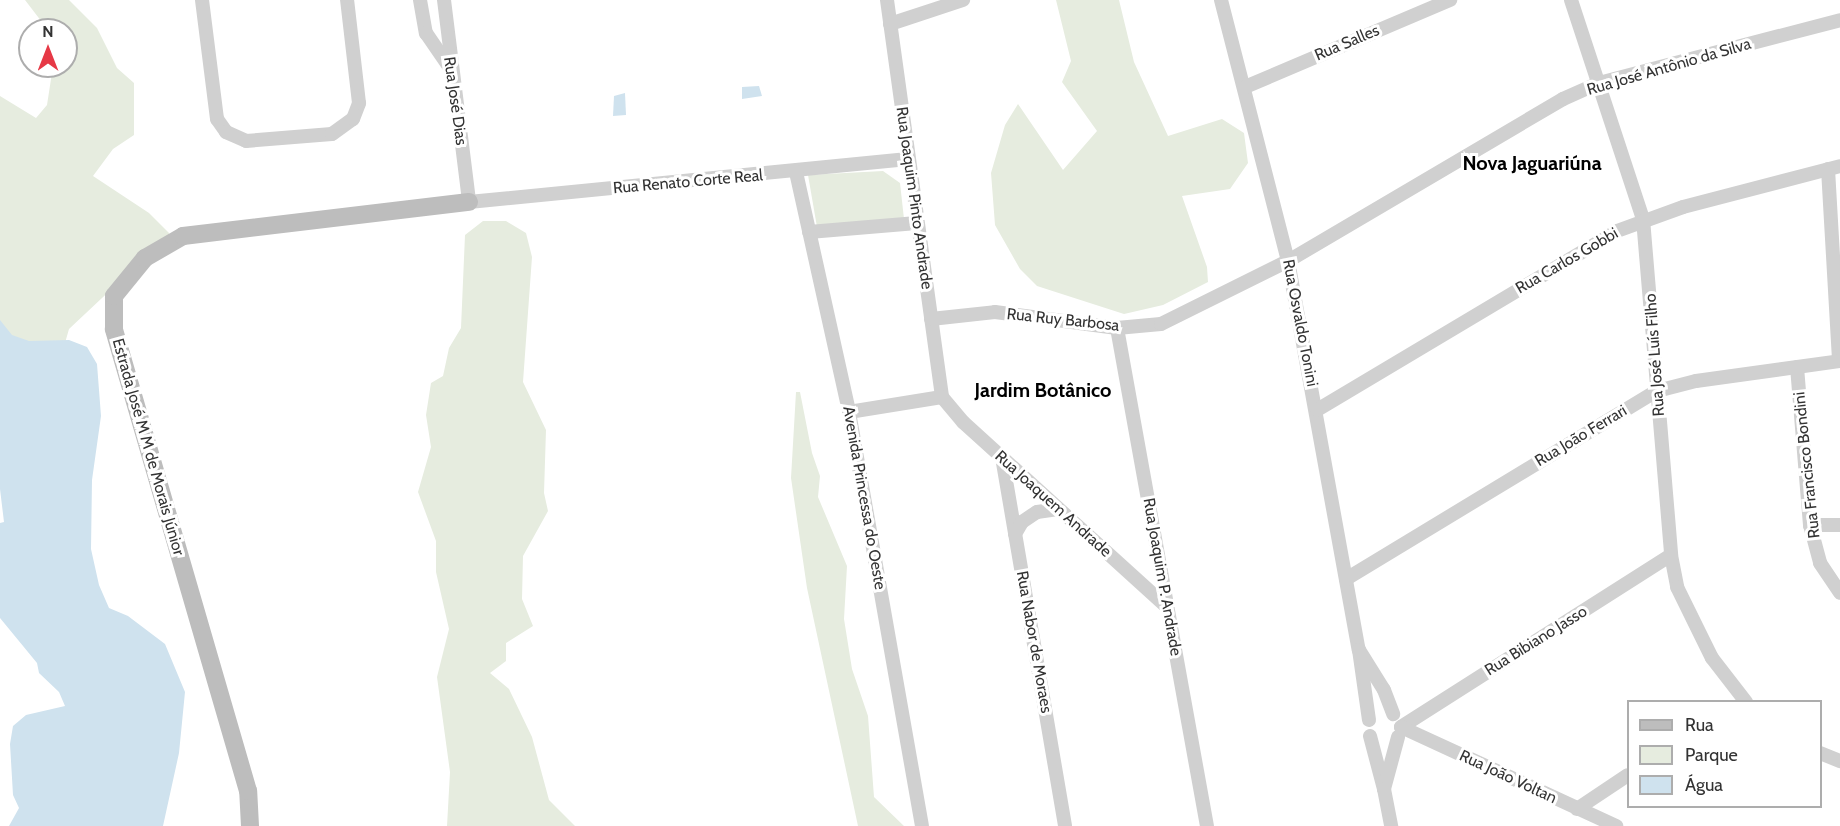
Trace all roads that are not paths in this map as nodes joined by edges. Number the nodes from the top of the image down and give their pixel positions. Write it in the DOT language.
graph roads {
  1 [pos="202,0"];
  2 [pos="347,0"];
  3 [pos="420,0"];
  4 [pos="444,0"];
  5 [pos="886,0"];
  6 [pos="963,0"];
  7 [pos="1221,0"];
  8 [pos="1450,0"];
  9 [pos="1571,0"];
  10 [pos="1840,20"];
  11 [pos="890,24"];
  12 [pos="450,69"];
  13 [pos="1599,83"];
  14 [pos="1245,87"];
  15 [pos="908,159"];
  16 [pos="1834,167"];
  17 [pos="796,172"];
  18 [pos="469,202"];
  19 [pos="1643,219"];
  20 [pos="917,223"];
  21 [pos="809,232"];
  22 [pos="1288,261"];
  23 [pos="931,318"];
  24 [pos="1117,328"];
  25 [pos="1840,361"];
  26 [pos="1797,367"];
  27 [pos="1657,391"];
  28 [pos="942,397"];
  29 [pos="1317,410"];
  30 [pos="849,412"];
  31 [pos="1002,457"];
  32 [pos="1058,509"];
  33 [pos="1810,525"];
  34 [pos="1840,525"];
  35 [pos="1015,534"];
  36 [pos="1671,555"];
  37 [pos="1347,579"];
  38 [pos="1840,593"];
  39 [pos="1167,607"];
  40 [pos="1359,650"];
  41 [pos="1743,700"];
  42 [pos="1393,714"];
  43 [pos="1370,720"];
  44 [pos="1399,732"];
  45 [pos="1370,736"];
  46 [pos="1822,753"];
  47 [pos="1840,762"];
  48 [pos="1627,776"];
  49 [pos="1384,789"];
  50 [pos="1577,809"];
  51 [pos="250,826"];
  52 [pos="922,826"];
  53 [pos="1065,826"];
  54 [pos="1207,826"];
  55 [pos="1391,826"];
  56 [pos="1616,826"];
  1 -- 2 [label="street"];
  3 -- 12 [label="street"];
  4 -- 12 [label="street, Rua José Dias"];
  5 -- 11 [label="street, Rua Joaquim Pinto Andrade"];
  6 -- 11 [label="street"];
  7 -- 14 [label="street, Rua Osvaldo Tonini"];
  8 -- 14 [label="street, Rua Salles"];
  9 -- 13 [label="street, Rua José Luís Filho"];
  10 -- 13 [label="street, Rua José Antônio da Silva"];
  11 -- 15 [label="street, Rua Joaquim Pinto Andrade"];
  12 -- 18 [label="street, Rua José Dias"];
  13 -- 19 [label="street, Rua José Luís Filho"];
  13 -- 22 [label="street, Rua José Antônio da Silva"];
  14 -- 22 [label="street, Rua Osvaldo Tonini"];
  15 -- 17 [label="street, Rua Renato Corte Real"];
  15 -- 20 [label="street, Rua Joaquim Pinto Andrade"];
  16 -- 19 [label="street, Rua Carlos Gobbi"];
  16 -- 25 [label="street"];
  17 -- 18 [label="street, Rua Renato Corte Real"];
  17 -- 21 [label="street, Avenida Princessa do Oeste"];
  18 -- 51 [label="street, Estrada José M M de Morais Júnior"];
  19 -- 27 [label="street, Rua José Luís Filho"];
  19 -- 29 [label="street, Rua Carlos Gobbi"];
  20 -- 21 [label="street"];
  20 -- 23 [label="street, Rua Joaquim Pinto Andrade"];
  21 -- 30 [label="street, Avenida Princessa do Oeste"];
  22 -- 24 [label="street, Rua Ruy Barbosa"];
  22 -- 29 [label="street, Rua Osvaldo Tonini"];
  23 -- 24 [label="street, Rua Ruy Barbosa"];
  23 -- 28 [label="street, Rua Joaquim Pinto Andrade"];
  24 -- 39 [label="street, Rua Joaquim P. Andrade"];
  25 -- 26 [label="street, Rua João Ferrari"];
  26 -- 27 [label="street, Rua João Ferrari"];
  26 -- 33 [label="street, Rua Francisco Bondini"];
  27 -- 36 [label="street, Rua José Luís Filho"];
  27 -- 37 [label="street, Rua João Ferrari"];
  28 -- 30 [label="street"];
  28 -- 31 [label="street, Rua Joaquem Andrade"];
  29 -- 37 [label="street, Rua Osvaldo Tonini"];
  30 -- 52 [label="street, Avenida Princessa do Oeste"];
  31 -- 32 [label="street, Rua Joaquem Andrade"];
  31 -- 35 [label="street, Rua Nabor de Moraes"];
  32 -- 35 [label="street"];
  32 -- 39 [label="street, Rua Joaquem Andrade"];
  33 -- 34 [label="street"];
  33 -- 38 [label="street, Rua Francisco Bondini"];
  35 -- 53 [label="street, Rua Nabor de Moraes"];
  36 -- 41 [label="street, Rua José Luís Filho"];
  36 -- 44 [label="street, Rua Bibiano Jasso"];
  37 -- 40 [label="street, Rua Osvaldo Tonini"];
  39 -- 54 [label="street, Rua Joaquim P. Andrade"];
  40 -- 42 [label="street, Rua Osvaldo Tonini"];
  40 -- 43 [label="street, Rua Osvaldo Tonini"];
  42 -- 43 [label="street"];
  42 -- 44 [label="street, Rua Osvaldo Tonini"];
  43 -- 45 [label="street, Rua Osvaldo Tonini"];
  44 -- 45 [label="street"];
  44 -- 49 [label="street, Rua Osvaldo Tonini"];
  44 -- 50 [label="street, Rua João Voltan"];
  45 -- 49 [label="street, Rua Osvaldo Tonini"];
  46 -- 47 [label="street"];
  48 -- 50 [label="street"];
  49 -- 55 [label="street, Rua Osvaldo Tonini"];
  50 -- 56 [label="street, Rua João Voltan"];
}
